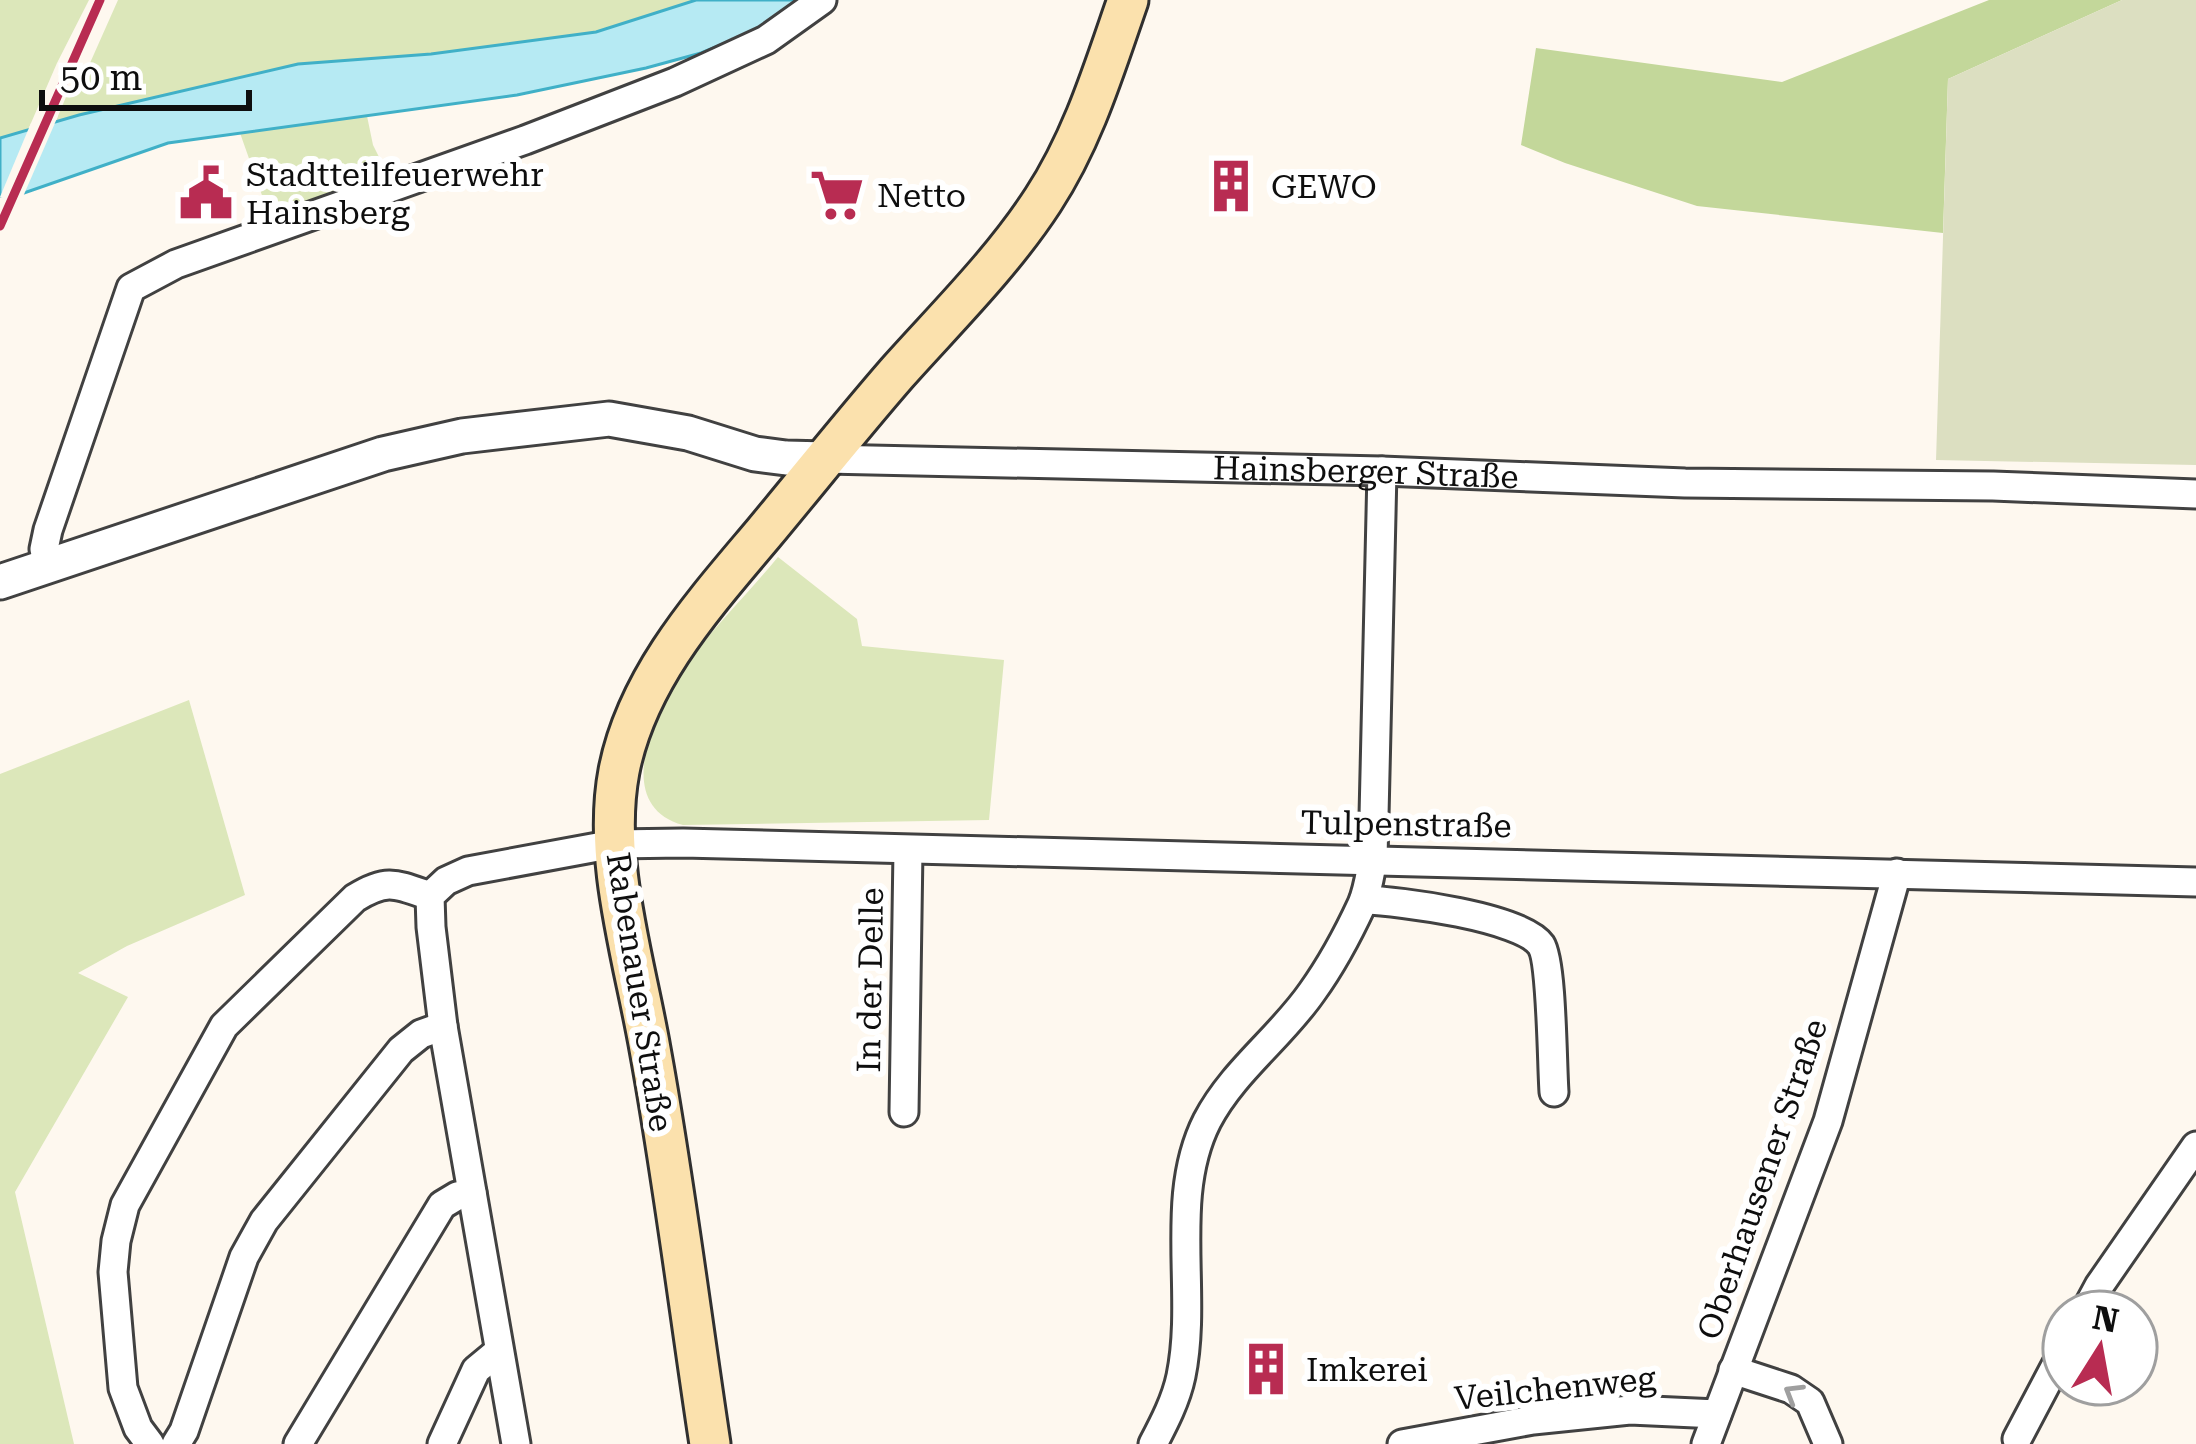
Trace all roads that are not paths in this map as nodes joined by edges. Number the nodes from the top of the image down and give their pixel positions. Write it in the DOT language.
graph roads {
  1 [pos="822,0"];
  2 [pos="1128,0"];
  3 [pos="826,459"];
  4 [pos="1382,471"];
  5 [pos="2196,494"];
  6 [pos="48,567"];
  7 [pos="0,583"];
  8 [pos="614,844"];
  9 [pos="908,850"];
  10 [pos="1373,859"];
  11 [pos="1897,874"];
  12 [pos="2196,882"];
  13 [pos="430,896"];
  14 [pos="1364,900"];
  15 [pos="443,1026"];
  16 [pos="1554,1092"];
  17 [pos="904,1112"];
  18 [pos="2196,1147"];
  19 [pos="472,1193"];
  20 [pos="2098,1288"];
  21 [pos="499,1351"];
  22 [pos="1733,1370"];
  23 [pos="2040,1395"];
  24 [pos="1717,1414"];
  25 [pos="2017,1439"];
  26 [pos="150,1444"];
  27 [pos="176,1444"];
  28 [pos="298,1444"];
  29 [pos="442,1444"];
  30 [pos="516,1444"];
  31 [pos="710,1444"];
  32 [pos="1153,1444"];
  33 [pos="1402,1444"];
  34 [pos="1706,1444"];
  35 [pos="1828,1444"];
  1 -- 6 [label="street"];
  2 -- 3 [label="main road, Rabenauer Straße"];
  3 -- 4 [label="street, Hainsberger Straße"];
  3 -- 6 [label="street, Hainsberger Straße"];
  3 -- 8 [label="main road, Rabenauer Straße"];
  4 -- 5 [label="street, Hainsberger Straße"];
  4 -- 10 [label="street"];
  6 -- 7 [label="street, Hainsberger Straße"];
  8 -- 9 [label="street, Tulpenstraße"];
  8 -- 13 [label="street, Tulpenstraße"];
  8 -- 31 [label="main road, Rabenauer Straße"];
  9 -- 10 [label="street, Tulpenstraße"];
  9 -- 17 [label="street, In der Delle"];
  10 -- 11 [label="street, Tulpenstraße"];
  10 -- 14 [label="street"];
  11 -- 12 [label="street, Tulpenstraße"];
  11 -- 22 [label="street, Oberhausener Straße"];
  13 -- 15 [label="street"];
  13 -- 26 [label="street"];
  14 -- 16 [label="street"];
  14 -- 32 [label="street"];
  15 -- 19 [label="street"];
  15 -- 27 [label="street"];
  18 -- 20 [label="street"];
  19 -- 21 [label="street"];
  19 -- 28 [label="street"];
  21 -- 29 [label="street"];
  21 -- 30 [label="street"];
  22 -- 24 [label="street, Oberhausener Straße"];
  35 -- 22 [label="street, Oberhausener Straße, one-way"];
  23 -- 25 [label="street"];
  24 -- 33 [label="street, Veilchenweg"];
  24 -- 34 [label="street, Oberhausener Straße"];
}
